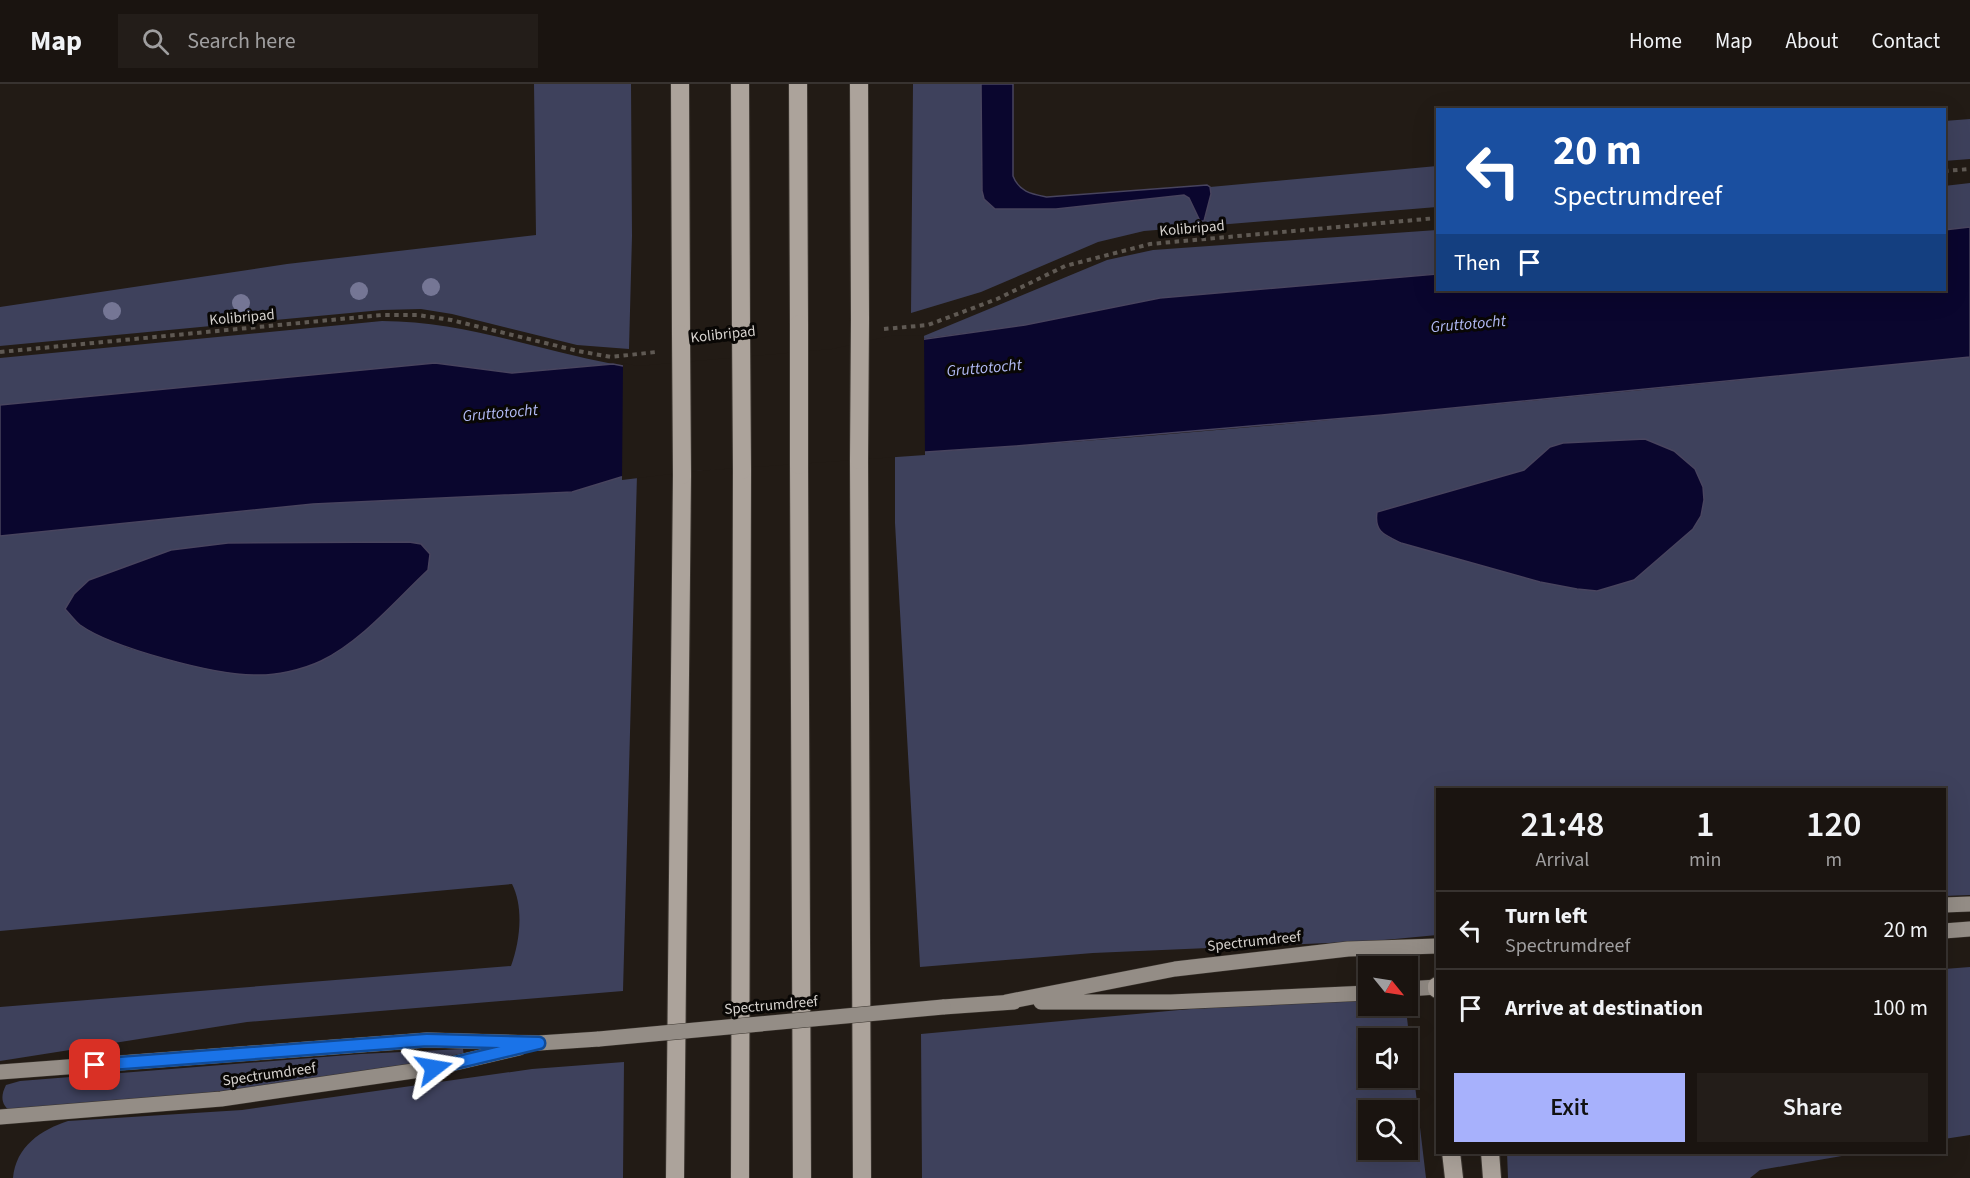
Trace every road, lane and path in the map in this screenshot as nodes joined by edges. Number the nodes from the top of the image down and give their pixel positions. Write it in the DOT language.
graph roads {
  1 [pos="680,84"];
  2 [pos="740,84"];
  3 [pos="798,84"];
  4 [pos="859,84"];
  5 [pos="1970,169"];
  6 [pos="1946,171"];
  7 [pos="1436,218"];
  8 [pos="881,330"];
  9 [pos="0,352"];
  10 [pos="658,352"];
  11 [pos="1970,903"];
  12 [pos="1946,905"];
  13 [pos="1970,929"];
  14 [pos="1946,931"];
  15 [pos="1436,946"];
  16 [pos="1436,987"];
  17 [pos="1418,988"];
  18 [pos="1358,993"];
  19 [pos="1006,1002"];
  20 [pos="539,1043"];
  21 [pos="0,1072"];
  22 [pos="0,1117"];
  23 [pos="1452,1154"];
  24 [pos="1490,1154"];
  25 [pos="675,1178"];
  26 [pos="740,1178"];
  27 [pos="802,1178"];
  28 [pos="862,1178"];
  29 [pos="1454,1178"];
  30 [pos="1492,1178"];
  1 -- 25 [label="highway, bridge"];
  2 -- 26 [label="highway, bridge"];
  3 -- 27 [label="highway, bridge"];
  4 -- 28 [label="highway, bridge"];
  5 -- 6 [label="path"];
  7 -- 8 [label="path, Kolibripad"];
  9 -- 10 [label="path, Kolibripad"];
  11 -- 12 [label="main road"];
  13 -- 14 [label="main road"];
  15 -- 19 [label="main road, Spectrumdreef"];
  16 -- 17 [label="main road"];
  18 -- 19 [label="main road, Spectrumdreef"];
  19 -- 20 [label="main road, Spectrumdreef, bridge"];
  20 -- 21 [label="main road, Spectrumdreef"];
  20 -- 22 [label="main road, Spectrumdreef"];
  23 -- 29 [label="highway"];
  24 -- 30 [label="highway"];
}
